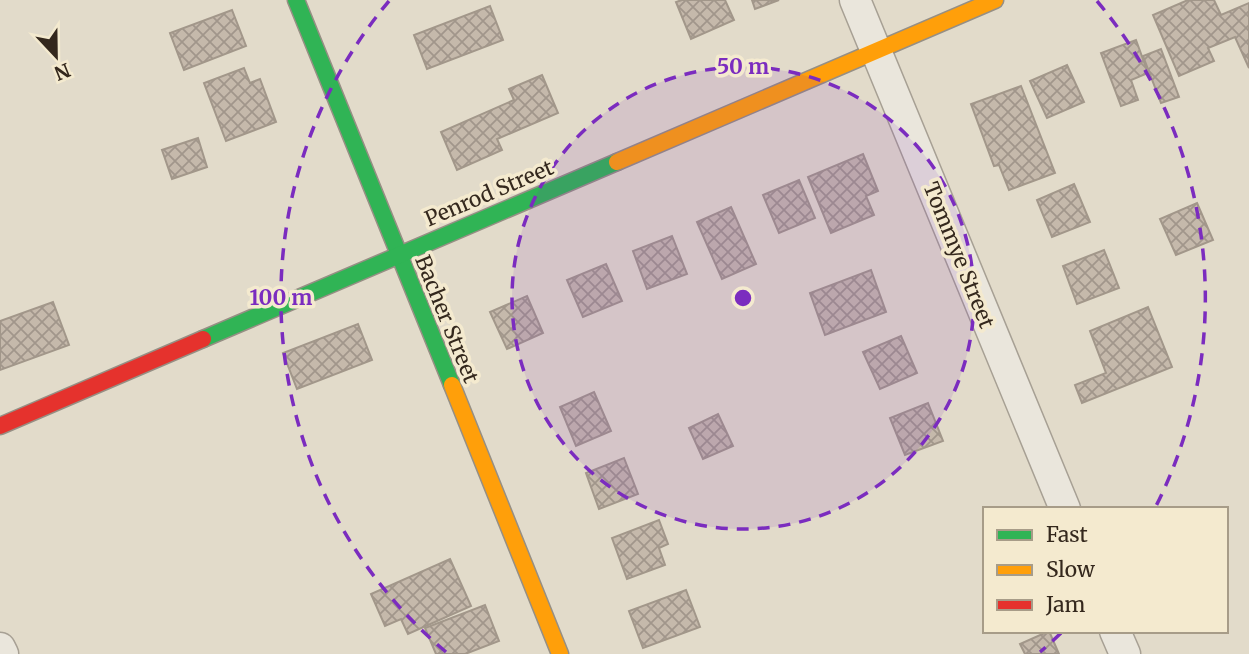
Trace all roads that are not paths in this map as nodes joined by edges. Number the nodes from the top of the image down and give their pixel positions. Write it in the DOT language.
graph roads {
  1 [pos="296,0"];
  2 [pos="855,0"];
  3 [pos="995,0"];
  4 [pos="876,52"];
  5 [pos="398,254"];
  6 [pos="0,426"];
  7 [pos="1064,507"];
  8 [pos="1116,633"];
  9 [pos="0,648"];
  10 [pos="3,654"];
  11 [pos="560,654"];
  12 [pos="1125,654"];
  1 -- 5 [label="street, Bacher Street"];
  2 -- 4 [label="street, Tommye Street"];
  3 -- 4 [label="street, Penrod Street"];
  4 -- 5 [label="street, Penrod Street"];
  4 -- 7 [label="street, Tommye Street"];
  5 -- 6 [label="street, Penrod Street"];
  5 -- 11 [label="street, Bacher Street"];
  8 -- 12 [label="street"];
  9 -- 10 [label="street"];
}
